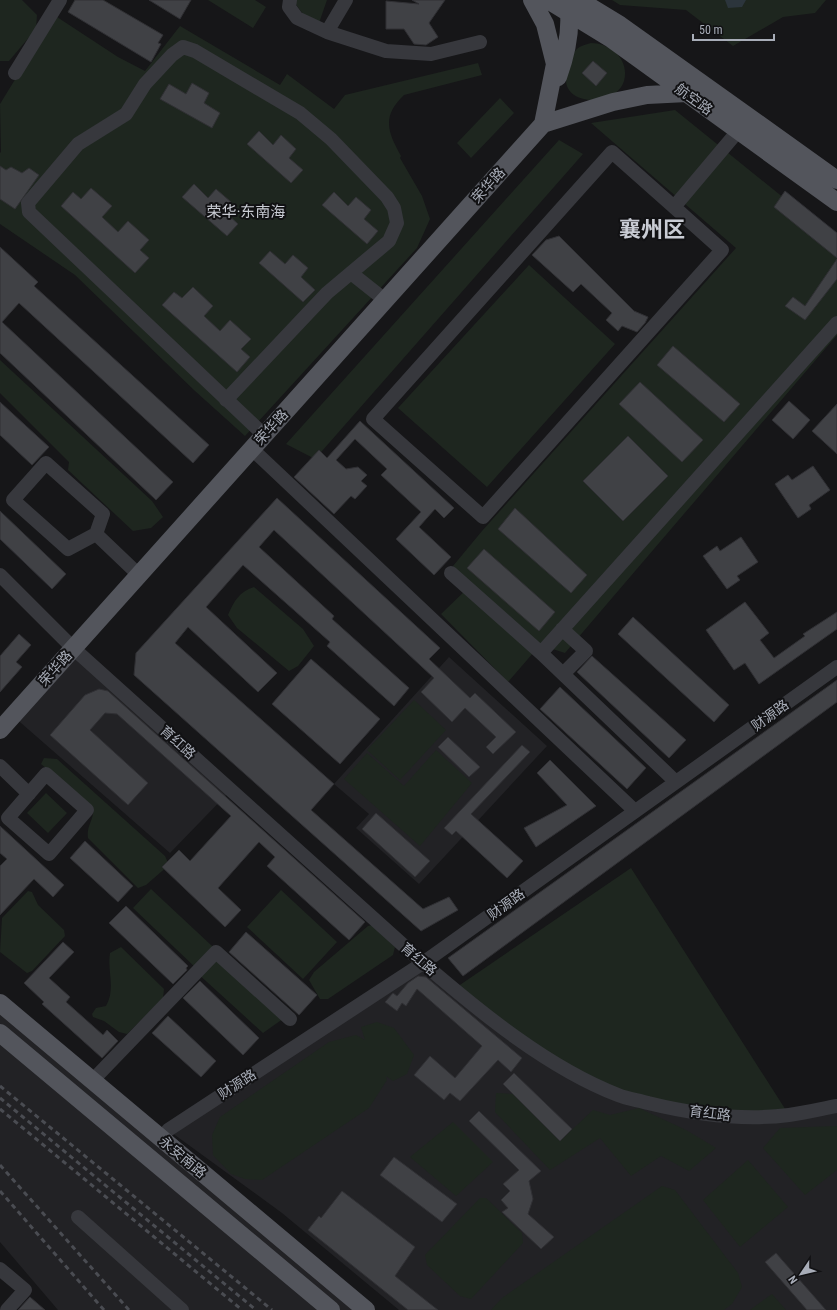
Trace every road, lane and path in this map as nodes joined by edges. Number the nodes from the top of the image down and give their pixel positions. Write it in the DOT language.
graph roads {
  1 [pos="60,0"];
  2 [pos="290,0"];
  3 [pos="346,0"];
  4 [pos="532,0"];
  5 [pos="548,0"];
  6 [pos="572,4"];
  7 [pos="620,25"];
  8 [pos="597,30"];
  9 [pos="327,32"];
  10 [pos="480,42"];
  11 [pos="566,47"];
  12 [pos="555,64"];
  13 [pos="14,73"];
  14 [pos="687,93"];
  15 [pos="543,124"];
  16 [pos="738,131"];
  17 [pos="837,180"];
  18 [pos="837,202"];
  19 [pos="674,207"];
  20 [pos="351,273"];
  21 [pos="384,300"];
  22 [pos="837,323"];
  23 [pos="226,400"];
  24 [pos="264,435"];
  25 [pos="252,449"];
  26 [pos="96,534"];
  27 [pos="451,573"];
  28 [pos="0,575"];
  29 [pos="139,575"];
  30 [pos="562,629"];
  31 [pos="73,648"];
  32 [pos="541,653"];
  33 [pos="837,667"];
  34 [pos="563,674"];
  35 [pos="0,729"];
  36 [pos="0,766"];
  37 [pos="676,782"];
  38 [pos="29,794"];
  39 [pos="635,811"];
  40 [pos="423,963"];
  41 [pos="0,1003"];
  42 [pos="290,1019"];
  43 [pos="0,1033"];
  44 [pos="92,1081"];
  45 [pos="837,1106"];
  46 [pos="168,1130"];
  47 [pos="78,1217"];
  48 [pos="0,1269"];
  49 [pos="7,1310"];
  50 [pos="182,1310"];
  51 [pos="331,1310"];
  52 [pos="366,1310"];
  1 -- 13 [label="street"];
  2 -- 9 [label="street"];
  3 -- 9 [label="street"];
  4 -- 12 [label="main road"];
  5 -- 6 [label="main road, 航空路"];
  6 -- 7 [label="main road, 航空路"];
  6 -- 8 [label="main road, 航空路"];
  6 -- 11 [label="main road"];
  7 -- 8 [label="main road"];
  7 -- 17 [label="main road, 航空路"];
  8 -- 11 [label="main road"];
  8 -- 14 [label="main road, 航空路"];
  9 -- 10 [label="street"];
  11 -- 12 [label="main road"];
  11 -- 15 [label="main road"];
  12 -- 15 [label="main road"];
  14 -- 15 [label="main road"];
  14 -- 16 [label="main road, 航空路"];
  15 -- 21 [label="main road, 荣华路"];
  16 -- 18 [label="main road, 航空路"];
  16 -- 19 [label="street"];
  19 -- 19 [label="street"];
  20 -- 21 [label="street"];
  20 -- 23 [label="street"];
  20 -- 23 [label="street"];
  21 -- 24 [label="main road, 荣华路"];
  22 -- 30 [label="street"];
  23 -- 24 [label="street"];
  24 -- 25 [label="main road, 荣华路"];
  25 -- 29 [label="main road, 荣华路"];
  25 -- 39 [label="street"];
  26 -- 26 [label="street"];
  26 -- 29 [label="street"];
  27 -- 32 [label="street"];
  28 -- 31 [label="street, 育红路"];
  29 -- 31 [label="main road, 荣华路"];
  30 -- 32 [label="street"];
  30 -- 34 [label="street"];
  31 -- 35 [label="main road, 荣华路"];
  31 -- 40 [label="street, 育红路"];
  32 -- 34 [label="street"];
  33 -- 37 [label="street, 财源路"];
  34 -- 37 [label="street"];
  36 -- 38 [label="street"];
  37 -- 39 [label="street, 财源路"];
  38 -- 38 [label="street"];
  39 -- 40 [label="street, 财源路"];
  40 -- 45 [label="street, 育红路"];
  40 -- 46 [label="street, 财源路"];
  41 -- 44 [label="main road, 永安南路"];
  42 -- 44 [label="street"];
  43 -- 51 [label="main road, 永安南路"];
  44 -- 52 [label="main road, 永安南路"];
  47 -- 50 [label="street"];
  48 -- 49 [label="street"];
}
